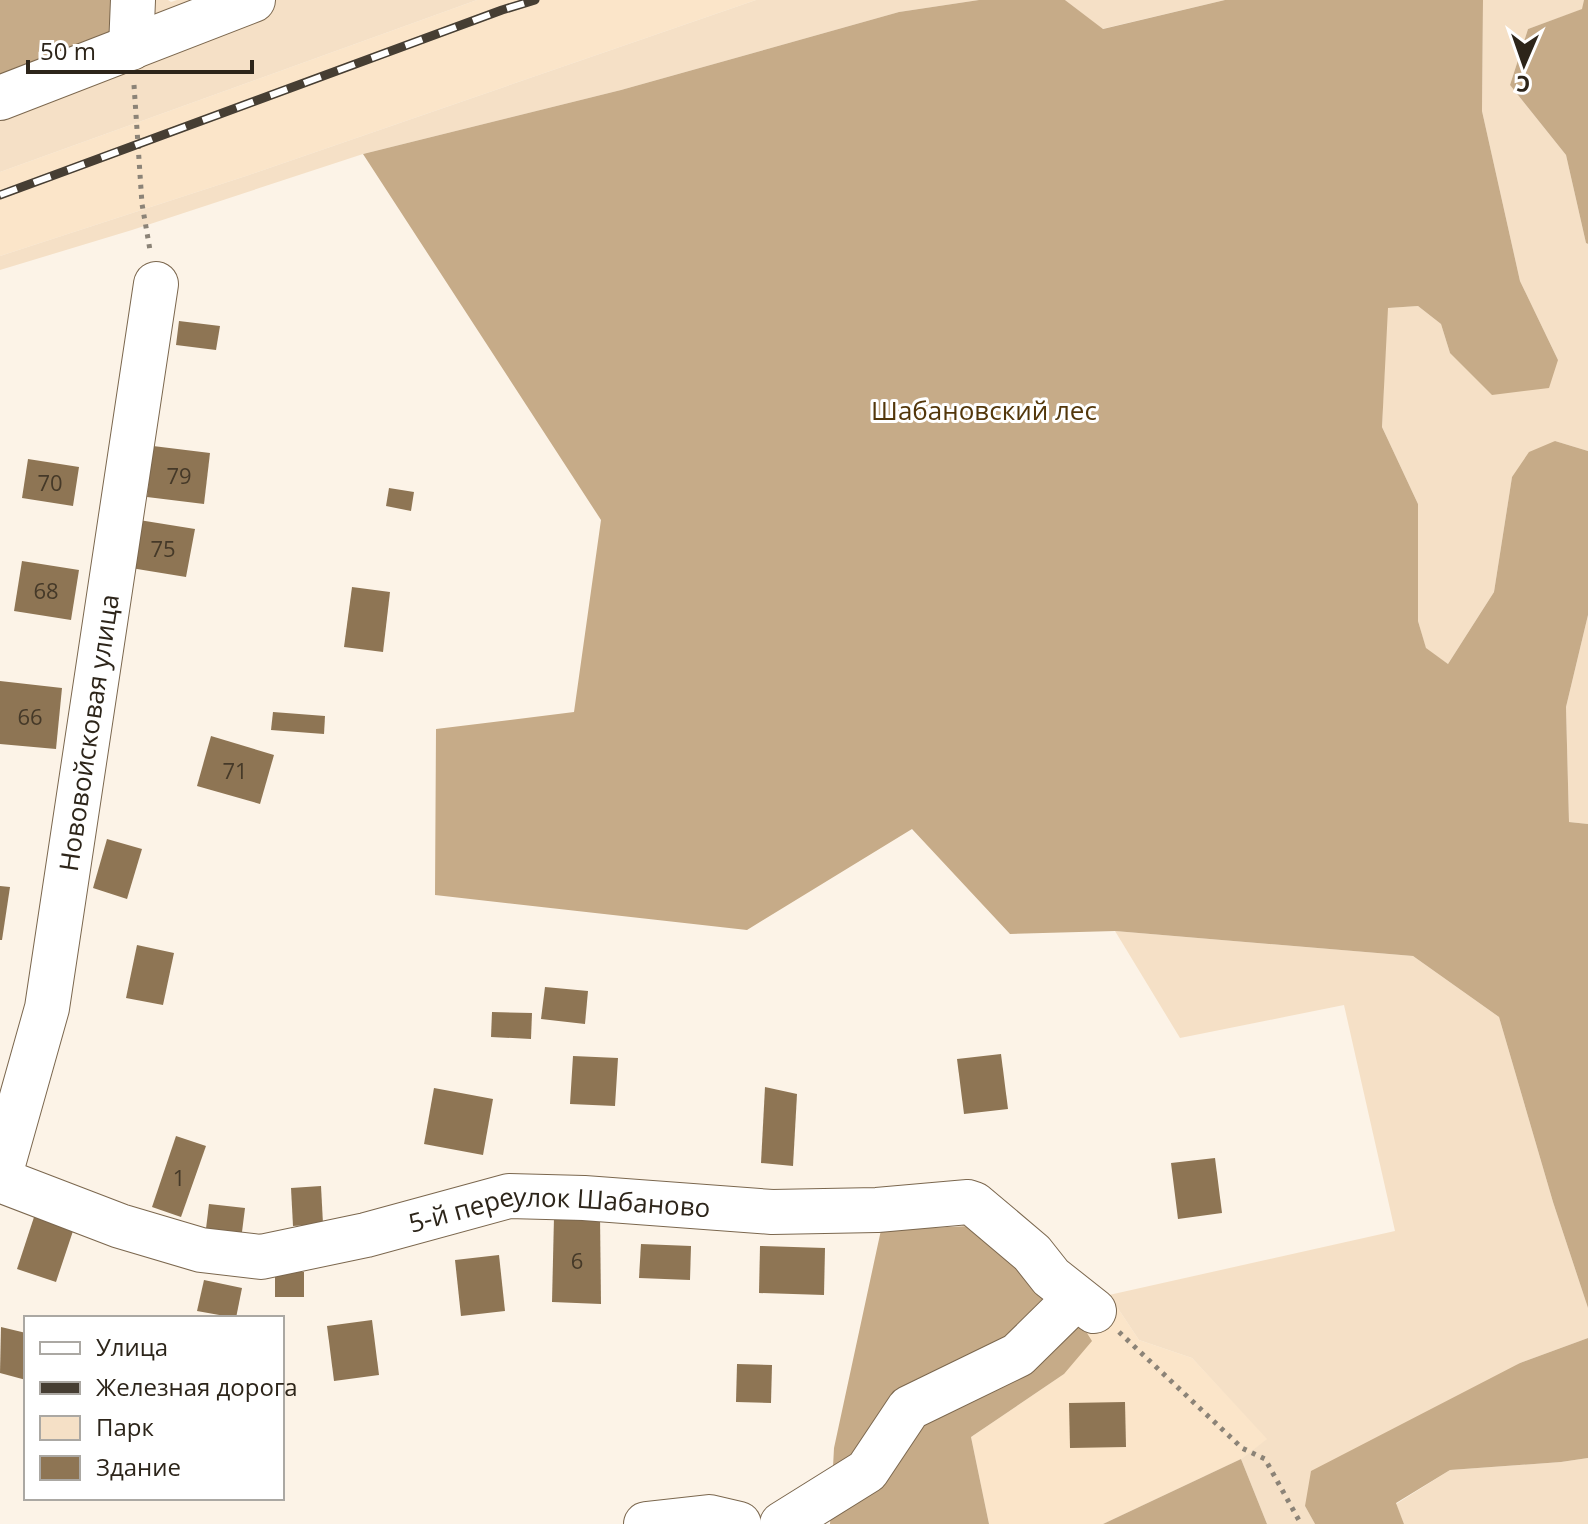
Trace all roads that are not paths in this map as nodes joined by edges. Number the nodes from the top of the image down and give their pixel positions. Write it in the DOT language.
graph roads {
  1 [pos="133,0"];
  2 [pos="253,0"];
  3 [pos="131,48"];
  4 [pos="0,98"];
  5 [pos="156,284"];
  6 [pos="0,1178"];
  7 [pos="646,1524"];
  8 [pos="739,1524"];
  9 [pos="782,1524"];
  1 -- 3 [label="street"];
  2 -- 3 [label="street"];
  3 -- 4 [label="street"];
  5 -- 6 [label="street, Нововойсковая улица"];
  6 -- 9 [label="street, 5-й переулок Шабаново"];
  7 -- 8 [label="street"];
}
